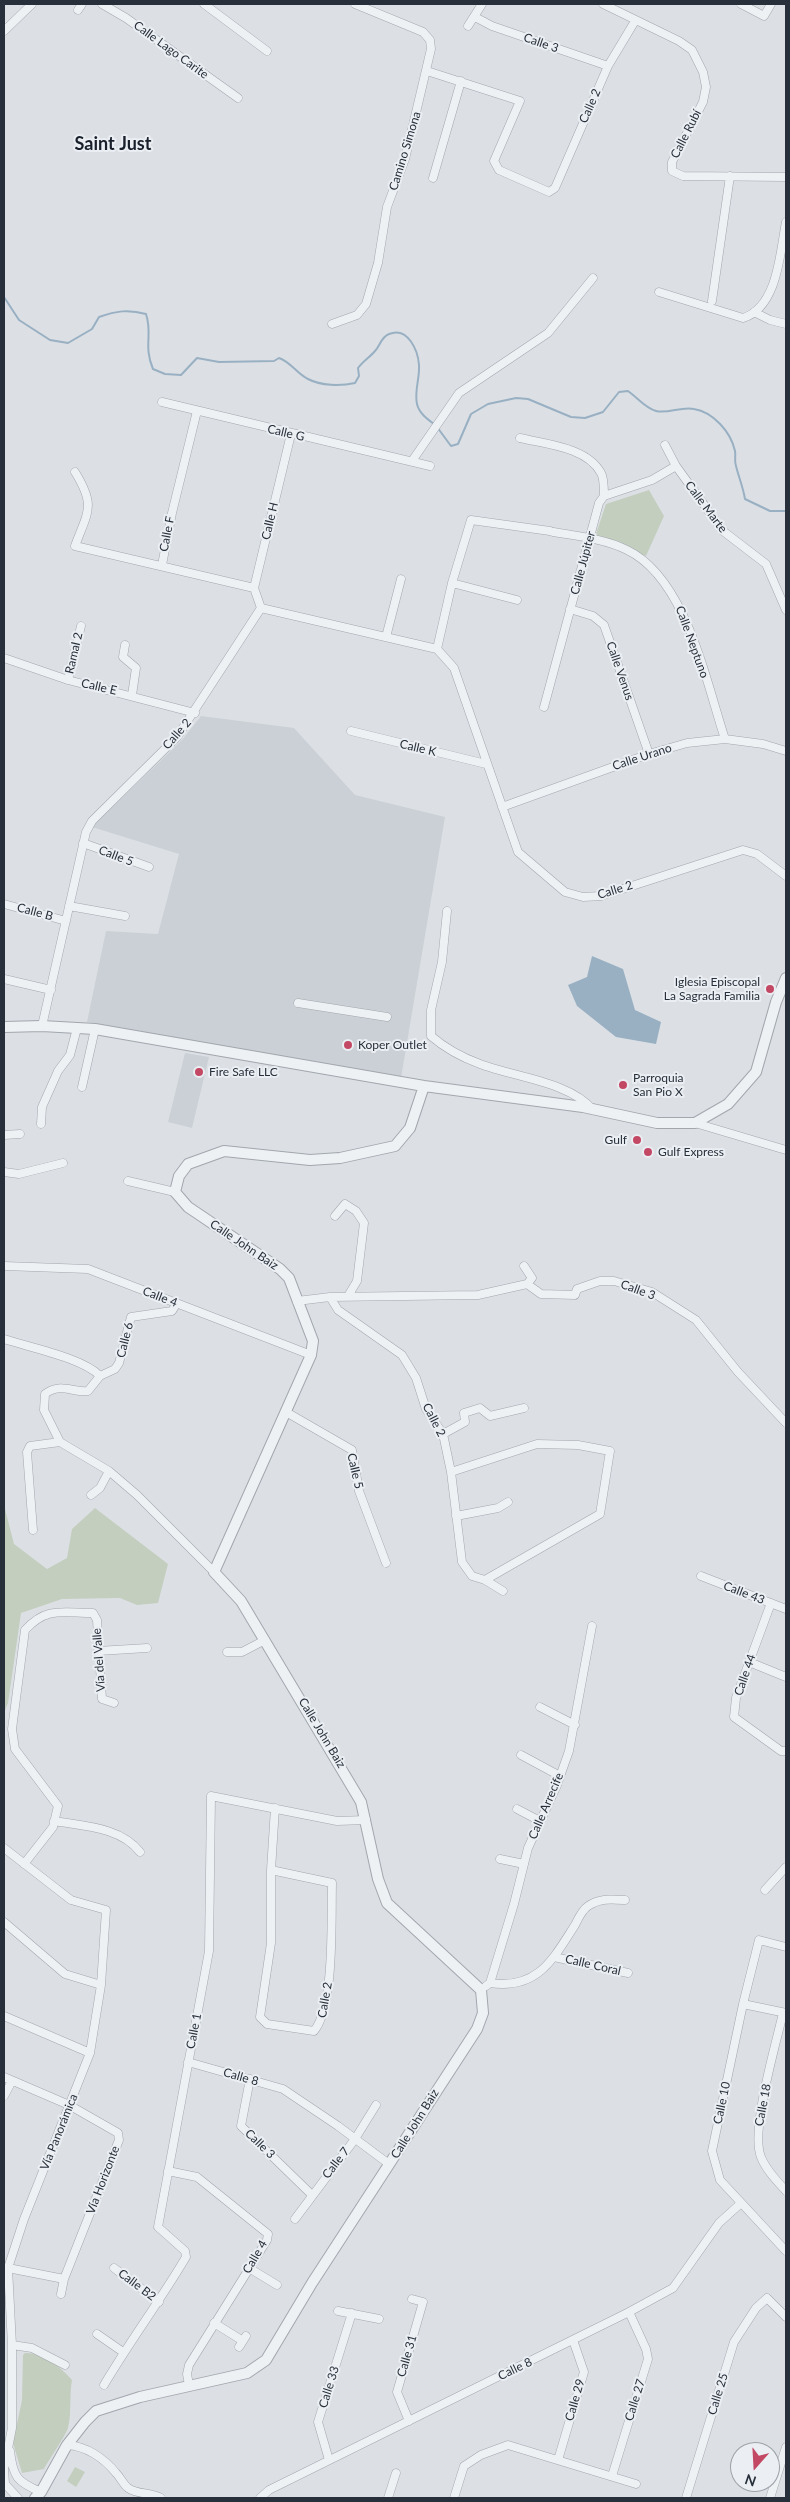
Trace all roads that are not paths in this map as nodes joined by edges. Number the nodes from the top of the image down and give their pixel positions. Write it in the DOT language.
graph roads {
  1 [pos="32,4"];
  2 [pos="102,4"];
  3 [pos="204,4"];
  4 [pos="355,4"];
  5 [pos="482,4"];
  6 [pos="604,4"];
  7 [pos="741,4"];
  8 [pos="771,4"];
  9 [pos="475,17"];
  10 [pos="635,21"];
  11 [pos="468,26"];
  12 [pos="4,31"];
  13 [pos="267,51"];
  14 [pos="608,66"];
  15 [pos="427,71"];
  16 [pos="460,81"];
  17 [pos="238,98"];
  18 [pos="730,176"];
  19 [pos="786,177"];
  20 [pos="433,178"];
  21 [pos="786,222"];
  22 [pos="594,278"];
  23 [pos="659,292"];
  24 [pos="712,300"];
  25 [pos="754,312"];
  26 [pos="332,324"];
  27 [pos="786,324"];
  28 [pos="162,402"];
  29 [pos="197,411"];
  30 [pos="291,434"];
  31 [pos="520,438"];
  32 [pos="665,445"];
  33 [pos="412,461"];
  34 [pos="430,466"];
  35 [pos="676,466"];
  36 [pos="75,472"];
  37 [pos="604,496"];
  38 [pos="589,538"];
  39 [pos="162,565"];
  40 [pos="401,579"];
  41 [pos="452,583"];
  42 [pos="254,588"];
  43 [pos="517,600"];
  44 [pos="261,608"];
  45 [pos="570,609"];
  46 [pos="786,610"];
  47 [pos="81,626"];
  48 [pos="386,637"];
  49 [pos="125,646"];
  50 [pos="437,649"];
  51 [pos="4,658"];
  52 [pos="68,680"];
  53 [pos="132,695"];
  54 [pos="544,707"];
  55 [pos="195,713"];
  56 [pos="351,731"];
  57 [pos="725,739"];
  58 [pos="786,751"];
  59 [pos="649,754"];
  60 [pos="486,764"];
  61 [pos="502,807"];
  62 [pos="83,843"];
  63 [pos="149,867"];
  64 [pos="786,876"];
  65 [pos="4,904"];
  66 [pos="69,906"];
  67 [pos="447,911"];
  68 [pos="125,916"];
  69 [pos="66,921"];
  70 [pos="786,978"];
  71 [pos="4,979"];
  72 [pos="51,990"];
  73 [pos="298,1003"];
  74 [pos="387,1017"];
  75 [pos="42,1026"];
  76 [pos="4,1028"];
  77 [pos="77,1028"];
  78 [pos="95,1029"];
  79 [pos="424,1086"];
  80 [pos="82,1087"];
  81 [pos="593,1110"];
  82 [pos="695,1123"];
  83 [pos="41,1124"];
  84 [pos="20,1134"];
  85 [pos="4,1135"];
  86 [pos="786,1150"];
  87 [pos="63,1163"];
  88 [pos="4,1172"];
  89 [pos="128,1181"];
  90 [pos="175,1192"];
  91 [pos="335,1216"];
  92 [pos="4,1266"];
  93 [pos="524,1266"];
  94 [pos="527,1284"];
  95 [pos="348,1296"];
  96 [pos="330,1297"];
  97 [pos="297,1301"];
  98 [pos="176,1303"];
  99 [pos="4,1339"];
  100 [pos="311,1354"];
  101 [pos="100,1376"];
  102 [pos="524,1408"];
  103 [pos="286,1412"];
  104 [pos="786,1423"];
  105 [pos="443,1434"];
  106 [pos="60,1442"];
  107 [pos="109,1472"];
  108 [pos="451,1472"];
  109 [pos="90,1495"];
  110 [pos="508,1502"];
  111 [pos="456,1516"];
  112 [pos="34,1530"];
  113 [pos="386,1563"];
  114 [pos="214,1572"];
  115 [pos="701,1576"];
  116 [pos="484,1580"];
  117 [pos="503,1592"];
  118 [pos="771,1603"];
  119 [pos="786,1609"];
  120 [pos="592,1626"];
  121 [pos="265,1640"];
  122 [pos="147,1648"];
  123 [pos="98,1651"];
  124 [pos="227,1652"];
  125 [pos="749,1662"];
  126 [pos="786,1677"];
  127 [pos="114,1703"];
  128 [pos="540,1707"];
  129 [pos="575,1725"];
  130 [pos="786,1751"];
  131 [pos="521,1756"];
  132 [pos="560,1776"];
  133 [pos="275,1808"];
  134 [pos="518,1809"];
  135 [pos="366,1820"];
  136 [pos="54,1821"];
  137 [pos="540,1821"];
  138 [pos="4,1848"];
  139 [pos="140,1852"];
  140 [pos="500,1859"];
  141 [pos="24,1864"];
  142 [pos="524,1864"];
  143 [pos="786,1867"];
  144 [pos="271,1870"];
  145 [pos="765,1890"];
  146 [pos="625,1900"];
  147 [pos="4,1922"];
  148 [pos="786,1947"];
  149 [pos="554,1957"];
  150 [pos="628,1973"];
  151 [pos="490,1983"];
  152 [pos="101,1985"];
  153 [pos="480,1990"];
  154 [pos="742,2004"];
  155 [pos="785,2013"];
  156 [pos="4,2016"];
  157 [pos="90,2053"];
  158 [pos="188,2062"];
  159 [pos="4,2077"];
  160 [pos="250,2079"];
  161 [pos="12,2080"];
  162 [pos="4,2096"];
  163 [pos="69,2105"];
  164 [pos="376,2105"];
  165 [pos="355,2139"];
  166 [pos="389,2164"];
  167 [pos="168,2171"];
  168 [pos="786,2191"];
  169 [pos="312,2195"];
  170 [pos="740,2204"];
  171 [pos="295,2219"];
  172 [pos="786,2251"];
  173 [pos="8,2268"];
  174 [pos="114,2268"];
  175 [pos="249,2268"];
  176 [pos="64,2278"];
  177 [pos="277,2285"];
  178 [pos="61,2294"];
  179 [pos="412,2299"];
  180 [pos="159,2302"];
  181 [pos="338,2310"];
  182 [pos="629,2312"];
  183 [pos="352,2313"];
  184 [pos="786,2317"];
  185 [pos="379,2319"];
  186 [pos="214,2323"];
  187 [pos="97,2334"];
  188 [pos="573,2340"];
  189 [pos="242,2341"];
  190 [pos="12,2344"];
  191 [pos="123,2352"];
  192 [pos="65,2365"];
  193 [pos="104,2385"];
  194 [pos="189,2385"];
  195 [pos="409,2421"];
  196 [pos="67,2445"];
  197 [pos="10,2447"];
  198 [pos="786,2447"];
  199 [pos="329,2460"];
  200 [pos="558,2460"];
  201 [pos="396,2473"];
  202 [pos="612,2476"];
  203 [pos="21,2481"];
  204 [pos="636,2484"];
  205 [pos="6,2486"];
  206 [pos="37,2493"];
  207 [pos="457,2497"];
  208 [pos="18,2498"];
  209 [pos="161,2498"];
  210 [pos="260,2498"];
  211 [pos="388,2498"];
  212 [pos="686,2498"];
  213 [pos="770,2498"];
  1 -- 12 [label="street"];
  2 -- 17 [label="street, Calle Lago Carite"];
  3 -- 13 [label="street"];
  4 -- 15 [label="street, Camino Simona"];
  5 -- 9 [label="street"];
  6 -- 10 [label="street"];
  7 -- 8 [label="street"];
  9 -- 11 [label="street"];
  9 -- 14 [label="street, Calle 3"];
  10 -- 14 [label="street, Calle 2"];
  10 -- 18 [label="street, Calle Rubí"];
  14 -- 16 [label="street, Calle 2"];
  15 -- 16 [label="street"];
  15 -- 26 [label="street, Camino Simona"];
  16 -- 20 [label="street"];
  18 -- 19 [label="street, Calle Rubí"];
  18 -- 24 [label="street"];
  21 -- 25 [label="street"];
  22 -- 33 [label="street"];
  23 -- 25 [label="street"];
  25 -- 27 [label="street"];
  28 -- 29 [label="street, Calle G"];
  29 -- 30 [label="street, Calle G"];
  29 -- 39 [label="street, Calle F"];
  30 -- 33 [label="street, Calle G"];
  30 -- 42 [label="street, Calle H"];
  31 -- 37 [label="street"];
  32 -- 35 [label="street, Calle Marte"];
  33 -- 34 [label="street, Calle G"];
  35 -- 37 [label="street"];
  35 -- 46 [label="street, Calle Marte"];
  36 -- 39 [label="street"];
  37 -- 38 [label="street, Calle Júpiter"];
  38 -- 41 [label="street, Calle Neptuno"];
  38 -- 45 [label="street, Calle Júpiter"];
  38 -- 57 [label="street, Calle Neptuno"];
  39 -- 42 [label="street, Calle F"];
  40 -- 48 [label="street"];
  41 -- 43 [label="street"];
  41 -- 50 [label="street"];
  42 -- 44 [label="street"];
  44 -- 48 [label="street"];
  44 -- 55 [label="street, Calle 2"];
  45 -- 54 [label="street, Calle Júpiter"];
  45 -- 59 [label="street, Calle Venus"];
  47 -- 52 [label="street, Ramal 2"];
  48 -- 50 [label="street"];
  49 -- 53 [label="street"];
  50 -- 60 [label="street, Calle 2"];
  51 -- 52 [label="street, Calle E"];
  52 -- 53 [label="street, Calle E"];
  53 -- 55 [label="street, Calle E"];
  55 -- 62 [label="street, Calle 2"];
  56 -- 60 [label="street, Calle K"];
  57 -- 58 [label="street, Calle Urano"];
  57 -- 59 [label="street, Calle Urano"];
  59 -- 61 [label="street, Calle Urano"];
  60 -- 61 [label="street, Calle 2"];
  61 -- 64 [label="street, Calle 2"];
  62 -- 63 [label="street, Calle 5"];
  62 -- 66 [label="street, Calle 2"];
  65 -- 69 [label="street, Calle B"];
  66 -- 68 [label="street"];
  66 -- 69 [label="street, Calle 2"];
  67 -- 81 [label="street"];
  69 -- 72 [label="street, Calle 2"];
  70 -- 82 [label="street"];
  71 -- 72 [label="street"];
  72 -- 75 [label="street, Calle 2"];
  73 -- 74 [label="street"];
  75 -- 76 [label="street"];
  75 -- 77 [label="street"];
  77 -- 78 [label="street"];
  77 -- 83 [label="street"];
  78 -- 79 [label="street"];
  78 -- 80 [label="street"];
  79 -- 81 [label="street"];
  79 -- 90 [label="street"];
  81 -- 82 [label="street"];
  82 -- 86 [label="street"];
  84 -- 85 [label="street"];
  87 -- 88 [label="street"];
  89 -- 90 [label="street"];
  90 -- 97 [label="street, Calle John Baiz"];
  91 -- 95 [label="street"];
  92 -- 98 [label="street, Calle 4"];
  93 -- 94 [label="street"];
  94 -- 95 [label="street"];
  94 -- 104 [label="street, Calle 3"];
  95 -- 96 [label="street"];
  96 -- 97 [label="street"];
  96 -- 105 [label="street, Calle 2"];
  97 -- 100 [label="street, Calle John Baiz"];
  98 -- 100 [label="street, Calle 4"];
  98 -- 101 [label="street, Calle 6"];
  99 -- 101 [label="street"];
  100 -- 103 [label="street, Calle John Baiz"];
  101 -- 106 [label="street, Calle 6"];
  102 -- 105 [label="street"];
  103 -- 113 [label="street, Calle 5"];
  103 -- 114 [label="street, Calle John Baiz"];
  105 -- 108 [label="street, Calle 2"];
  106 -- 107 [label="street"];
  106 -- 112 [label="street"];
  107 -- 109 [label="street"];
  107 -- 114 [label="street"];
  108 -- 111 [label="street, Calle 2"];
  108 -- 116 [label="street"];
  110 -- 111 [label="street"];
  111 -- 116 [label="street, Calle 2"];
  114 -- 121 [label="street, Calle John Baiz"];
  115 -- 118 [label="street, Calle 43"];
  116 -- 117 [label="street, Calle 2"];
  118 -- 119 [label="street, Calle 43"];
  118 -- 125 [label="street, Calle 44"];
  120 -- 129 [label="street, Calle Arrecife"];
  121 -- 124 [label="street"];
  121 -- 135 [label="street, Calle John Baiz"];
  122 -- 123 [label="street"];
  123 -- 127 [label="street, Vía del Valle"];
  123 -- 136 [label="street, Vía del Valle"];
  125 -- 126 [label="street"];
  125 -- 130 [label="street, Calle 44"];
  128 -- 129 [label="street"];
  129 -- 132 [label="street, Calle Arrecife"];
  131 -- 132 [label="street"];
  132 -- 137 [label="street, Calle Arrecife"];
  133 -- 135 [label="street, Calle 1"];
  133 -- 144 [label="street, Calle 2"];
  133 -- 158 [label="street, Calle 1"];
  134 -- 137 [label="street"];
  135 -- 153 [label="street, Calle John Baiz"];
  136 -- 139 [label="street"];
  136 -- 141 [label="street"];
  137 -- 142 [label="street, Calle Arrecife"];
  138 -- 141 [label="street"];
  140 -- 142 [label="street"];
  141 -- 152 [label="street, Vía Panorámica"];
  142 -- 151 [label="street, Calle Arrecife"];
  143 -- 145 [label="street"];
  144 -- 144 [label="street, Calle 2"];
  146 -- 149 [label="street"];
  147 -- 152 [label="street"];
  148 -- 154 [label="street, Calle 10"];
  149 -- 150 [label="street, Calle Coral"];
  149 -- 151 [label="street, Calle Coral"];
  151 -- 153 [label="street"];
  152 -- 157 [label="street, Vía Panorámica"];
  153 -- 166 [label="street, Calle John Baiz"];
  154 -- 155 [label="street"];
  154 -- 170 [label="street, Calle 10"];
  155 -- 168 [label="street, Calle 18"];
  156 -- 157 [label="street"];
  157 -- 163 [label="street, Vía Panorámica"];
  158 -- 160 [label="street, Calle 8"];
  158 -- 167 [label="street, Calle 1"];
  159 -- 161 [label="street"];
  160 -- 165 [label="street, Calle 8"];
  160 -- 169 [label="street, Calle 3"];
  161 -- 162 [label="street"];
  161 -- 163 [label="street"];
  163 -- 173 [label="street, Vía Panorámica"];
  163 -- 176 [label="street, Vía Horizonte"];
  164 -- 165 [label="street, Calle 7"];
  165 -- 166 [label="street, Calle 8"];
  165 -- 169 [label="street, Calle 7"];
  166 -- 194 [label="street, Calle John Baiz"];
  167 -- 175 [label="street, Calle 4"];
  167 -- 180 [label="street, Calle 1"];
  169 -- 171 [label="street, Calle 7"];
  170 -- 172 [label="street, Calle 10"];
  170 -- 182 [label="street, Calle 8"];
  173 -- 176 [label="street"];
  173 -- 190 [label="street, Vía Panorámica"];
  174 -- 180 [label="street, Calle B2"];
  175 -- 177 [label="street"];
  175 -- 186 [label="street, Calle 4"];
  176 -- 178 [label="street, Vía Horizonte"];
  179 -- 195 [label="street, Calle 31"];
  180 -- 191 [label="street, Calle 1"];
  181 -- 183 [label="street"];
  182 -- 188 [label="street, Calle 8"];
  182 -- 202 [label="street, Calle 27"];
  183 -- 185 [label="street"];
  183 -- 199 [label="street, Calle 33"];
  184 -- 212 [label="street, Calle 25"];
  186 -- 189 [label="street"];
  186 -- 194 [label="street, Calle 4"];
  187 -- 191 [label="street"];
  188 -- 195 [label="street, Calle 8"];
  188 -- 200 [label="street, Calle 29"];
  190 -- 192 [label="street"];
  190 -- 197 [label="street, Vía Panorámica"];
  191 -- 193 [label="street, Calle 1"];
  194 -- 196 [label="street, Calle John Baiz"];
  195 -- 199 [label="street, Calle 8"];
  196 -- 206 [label="street, Calle John Baiz"];
  196 -- 209 [label="street"];
  197 -- 203 [label="street, Vía Panorámica"];
  197 -- 205 [label="street, Vía Panorámica"];
  197 -- 206 [label="street, Vía Panorámica"];
  198 -- 213 [label="street"];
  199 -- 210 [label="street, Calle 8"];
  200 -- 202 [label="street"];
  200 -- 207 [label="street"];
  201 -- 211 [label="street"];
  202 -- 204 [label="street"];
  203 -- 205 [label="street"];
  203 -- 206 [label="street"];
  205 -- 208 [label="street"];
}
